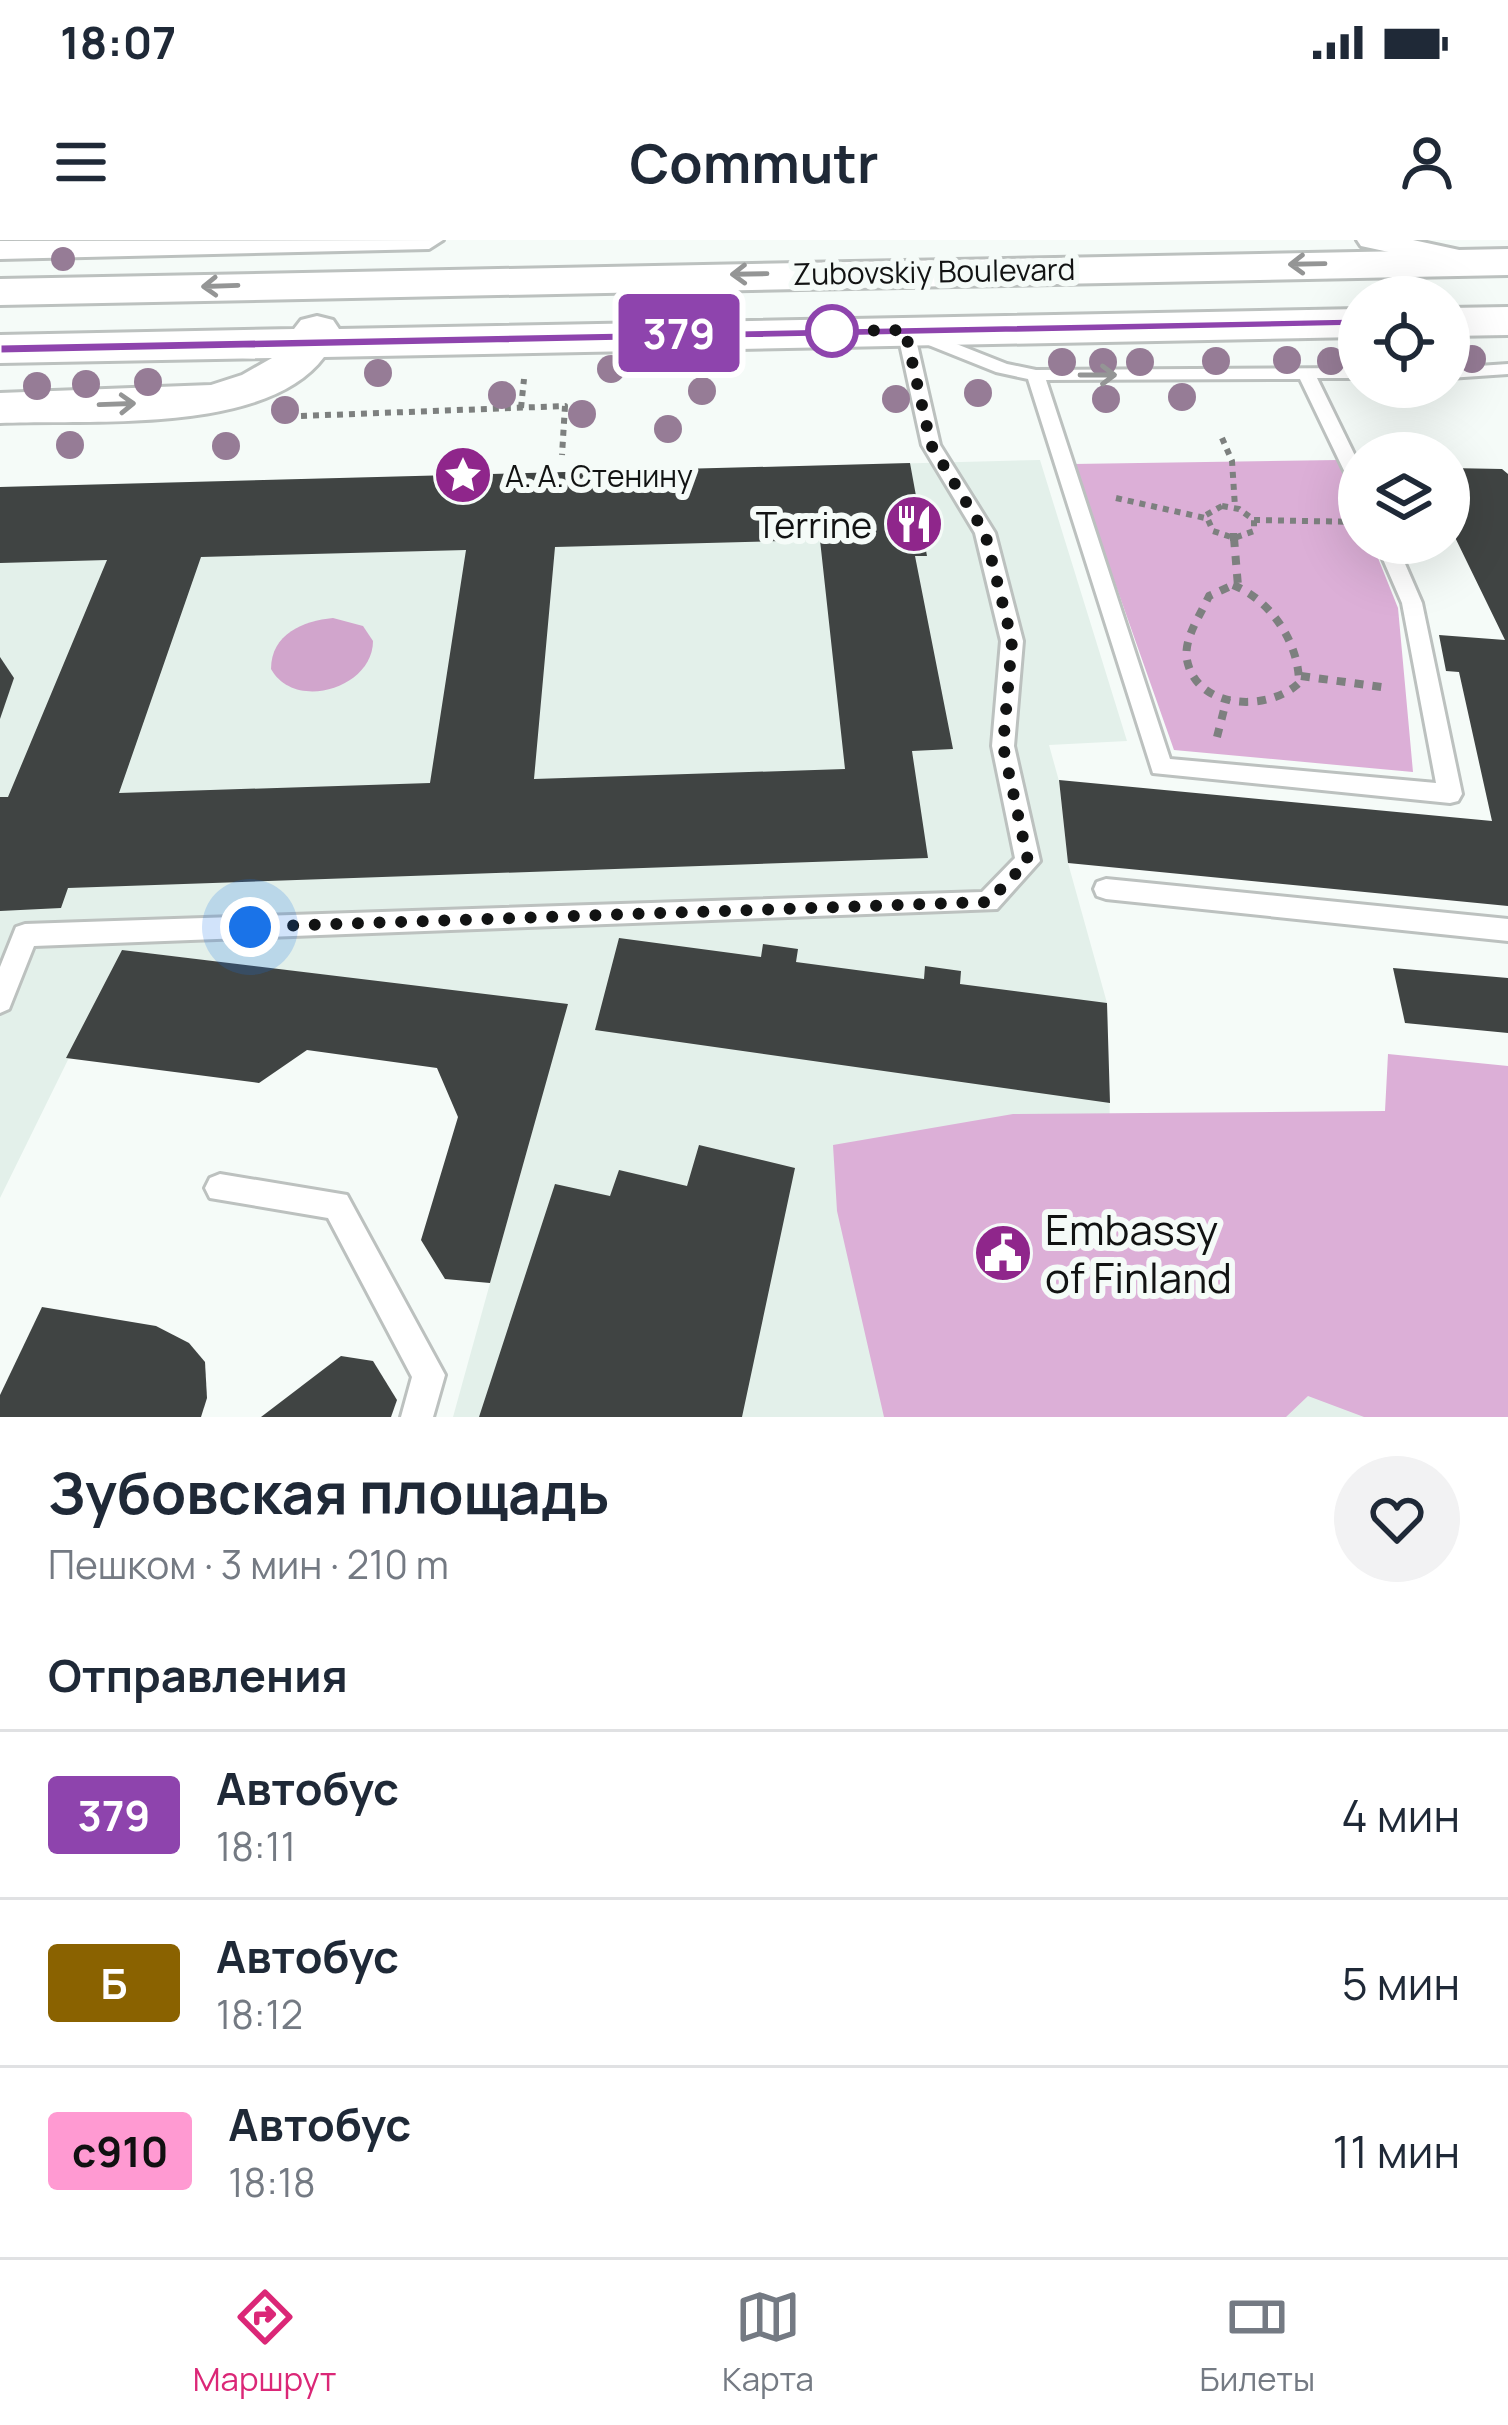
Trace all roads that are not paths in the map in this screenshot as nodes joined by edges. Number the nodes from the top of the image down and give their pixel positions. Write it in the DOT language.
graph roads {
  1 [pos="429,240"];
  2 [pos="1371,240"];
  3 [pos="0,250"];
  4 [pos="347,255"];
  5 [pos="1492,262"];
  6 [pos="0,292"];
  7 [pos="1508,321"];
  8 [pos="1470,322"];
  9 [pos="1338,323"];
  10 [pos="905,330"];
  11 [pos="312,342"];
  12 [pos="0,350"];
  13 [pos="1508,369"];
  14 [pos="1470,372"];
  15 [pos="1338,373"];
  16 [pos="1306,374"];
  17 [pos="1036,375"];
  18 [pos="0,408"];
  19 [pos="1338,440"];
  20 [pos="1395,564"];
  21 [pos="1106,890"];
  22 [pos="1508,929"];
  23 [pos="0,1001"];
  24 [pos="220,1189"];
  25 [pos="416,1417"];
  1 -- 4 [label="street"];
  2 -- 5 [label="street"];
  3 -- 4 [label="street"];
  5 -- 4 [label="main road, Zubovskiy Boulevard, one-way"];
  4 -- 6 [label="main road, Zubovskiy Boulevard, one-way"];
  4 -- 11 [label="main road"];
  7 -- 8 [label="main road"];
  9 -- 10 [label="main road, Zubovskiy Boulevard"];
  10 -- 11 [label="main road, Zubovskiy Boulevard"];
  10 -- 17 [label="lane"];
  10 -- 23 [label="lane"];
  11 -- 12 [label="main road, Zubovskiy Boulevard"];
  18 -- 11 [label="main road, one-way"];
  13 -- 14 [label="lane"];
  15 -- 16 [label="lane"];
  17 -- 16 [label="lane, one-way"];
  16 -- 19 [label="lane"];
  17 -- 20 [label="lane"];
  21 -- 22 [label="lane"];
  24 -- 25 [label="lane"];
}
